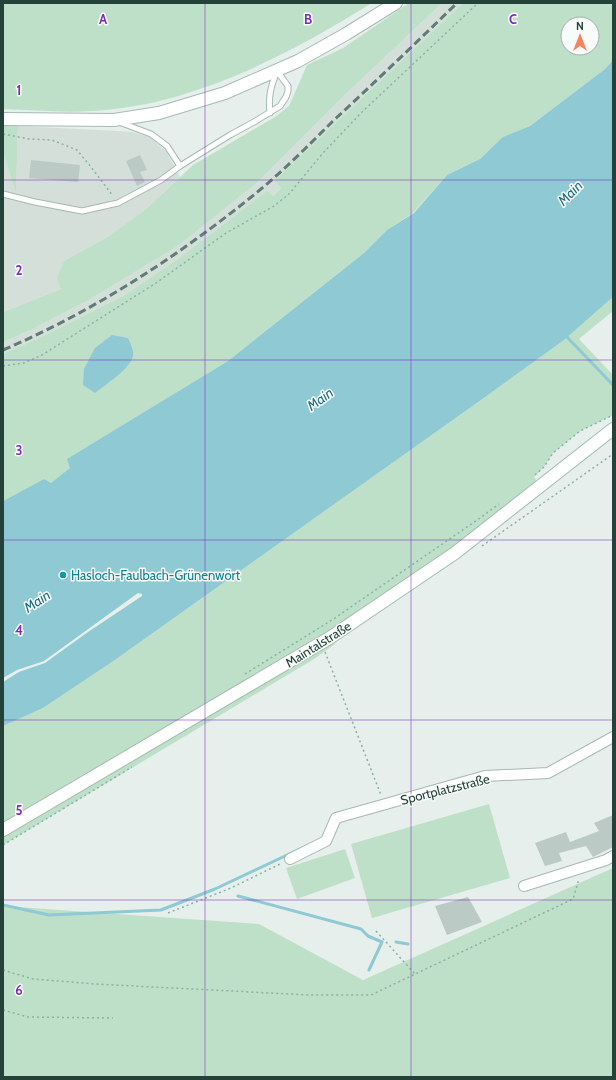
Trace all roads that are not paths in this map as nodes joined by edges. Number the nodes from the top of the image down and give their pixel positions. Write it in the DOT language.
graph roads {
  1 [pos="396,3"];
  2 [pos="277,71"];
  3 [pos="270,113"];
  4 [pos="3,119"];
  5 [pos="114,120"];
  6 [pos="180,166"];
  7 [pos="3,194"];
  8 [pos="613,429"];
  9 [pos="613,737"];
  10 [pos="3,830"];
  11 [pos="613,856"];
  12 [pos="290,859"];
  13 [pos="524,886"];
  1 -- 2 [label="main road"];
  2 -- 3 [label="lane"];
  2 -- 3 [label="lane"];
  2 -- 5 [label="main road"];
  3 -- 6 [label="lane"];
  4 -- 5 [label="main road"];
  5 -- 6 [label="lane"];
  6 -- 7 [label="lane"];
  8 -- 10 [label="main road, Maintalstraße"];
  9 -- 12 [label="street, Sportplatzstraße"];
  11 -- 13 [label="street"];
}
